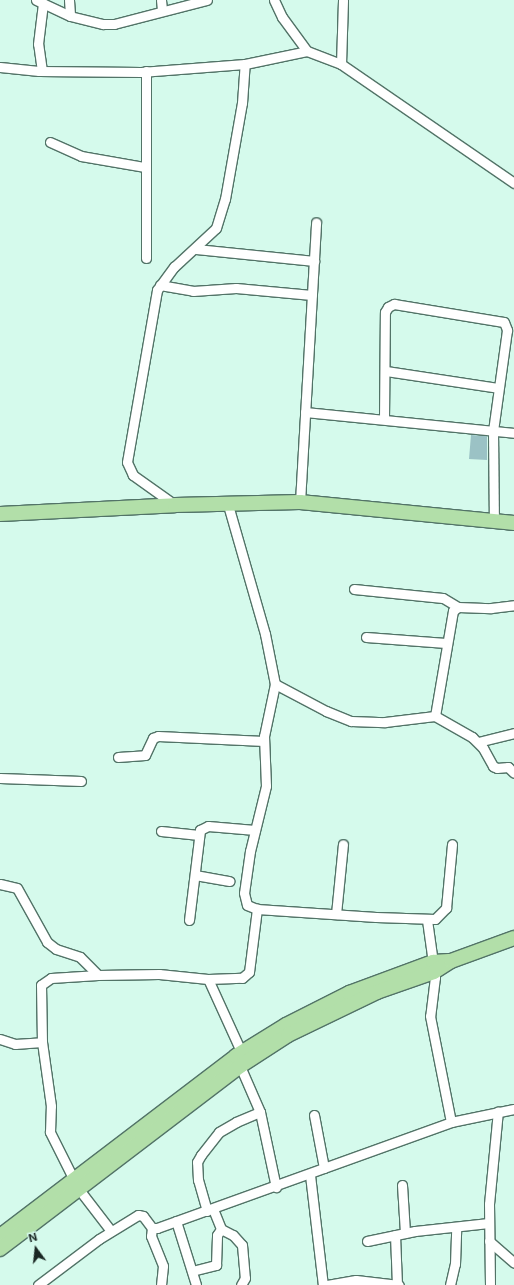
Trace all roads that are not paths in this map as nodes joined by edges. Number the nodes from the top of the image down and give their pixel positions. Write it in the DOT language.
graph roads {
  1 [pos="69,0"];
  2 [pos="161,0"];
  3 [pos="207,0"];
  4 [pos="274,0"];
  5 [pos="343,0"];
  6 [pos="39,2"];
  7 [pos="162,10"];
  8 [pos="70,16"];
  9 [pos="307,51"];
  10 [pos="245,64"];
  11 [pos="341,64"];
  12 [pos="0,66"];
  13 [pos="42,71"];
  14 [pos="146,72"];
  15 [pos="50,142"];
  16 [pos="145,167"];
  17 [pos="514,183"];
  18 [pos="316,222"];
  19 [pos="196,249"];
  20 [pos="146,258"];
  21 [pos="314,261"];
  22 [pos="160,285"];
  23 [pos="312,295"];
  24 [pos="386,370"];
  25 [pos="498,388"];
  26 [pos="305,412"];
  27 [pos="384,419"];
  28 [pos="493,431"];
  29 [pos="514,433"];
  30 [pos="300,502"];
  31 [pos="175,505"];
  32 [pos="228,505"];
  33 [pos="0,514"];
  34 [pos="494,522"];
  35 [pos="514,524"];
  36 [pos="354,589"];
  37 [pos="514,605"];
  38 [pos="458,607"];
  39 [pos="366,638"];
  40 [pos="446,643"];
  41 [pos="275,684"];
  42 [pos="435,716"];
  43 [pos="514,733"];
  44 [pos="264,741"];
  45 [pos="478,742"];
  46 [pos="118,757"];
  47 [pos="514,773"];
  48 [pos="0,778"];
  49 [pos="81,781"];
  50 [pos="255,830"];
  51 [pos="161,831"];
  52 [pos="199,835"];
  53 [pos="342,844"];
  54 [pos="452,844"];
  55 [pos="194,875"];
  56 [pos="229,881"];
  57 [pos="0,884"];
  58 [pos="257,909"];
  59 [pos="336,914"];
  60 [pos="189,920"];
  61 [pos="427,920"];
  62 [pos="514,938"];
  63 [pos="434,967"];
  64 [pos="98,975"];
  65 [pos="208,979"];
  66 [pos="0,1039"];
  67 [pos="42,1042"];
  68 [pos="243,1060"];
  69 [pos="514,1109"];
  70 [pos="498,1111"];
  71 [pos="260,1112"];
  72 [pos="314,1114"];
  73 [pos="451,1122"];
  74 [pos="324,1168"];
  75 [pos="310,1175"];
  76 [pos="76,1183"];
  77 [pos="402,1185"];
  78 [pos="276,1187"];
  79 [pos="210,1210"];
  80 [pos="176,1221"];
  81 [pos="489,1223"];
  82 [pos="456,1227"];
  83 [pos="152,1228"];
  84 [pos="220,1229"];
  85 [pos="111,1231"];
  86 [pos="405,1233"];
  87 [pos="395,1235"];
  88 [pos="0,1236"];
  89 [pos="367,1241"];
  90 [pos="489,1241"];
  91 [pos="0,1249"];
  92 [pos="514,1263"];
  93 [pos="192,1271"];
  94 [pos="38,1285"];
  95 [pos="161,1285"];
  96 [pos="196,1285"];
  97 [pos="241,1285"];
  98 [pos="323,1285"];
  99 [pos="327,1285"];
  100 [pos="398,1285"];
  101 [pos="450,1285"];
  102 [pos="490,1285"];
  1 -- 8 [label="street"];
  2 -- 7 [label="street"];
  3 -- 7 [label="street"];
  4 -- 9 [label="street"];
  5 -- 11 [label="street"];
  6 -- 8 [label="street"];
  6 -- 13 [label="street"];
  7 -- 8 [label="street"];
  9 -- 10 [label="street"];
  9 -- 11 [label="street"];
  10 -- 14 [label="street"];
  10 -- 19 [label="street"];
  11 -- 17 [label="street"];
  12 -- 13 [label="street"];
  13 -- 14 [label="street"];
  14 -- 16 [label="street"];
  15 -- 16 [label="street"];
  16 -- 20 [label="street"];
  18 -- 21 [label="street"];
  19 -- 21 [label="street"];
  19 -- 22 [label="street"];
  21 -- 23 [label="street"];
  22 -- 23 [label="street"];
  22 -- 31 [label="street"];
  23 -- 26 [label="street"];
  24 -- 25 [label="street"];
  24 -- 25 [label="street"];
  24 -- 27 [label="street"];
  25 -- 28 [label="street"];
  26 -- 27 [label="street"];
  26 -- 30 [label="street"];
  27 -- 28 [label="street"];
  28 -- 29 [label="street"];
  28 -- 34 [label="street"];
  30 -- 32 [label="main road"];
  30 -- 34 [label="main road"];
  31 -- 32 [label="main road"];
  31 -- 33 [label="main road"];
  32 -- 41 [label="street"];
  34 -- 35 [label="main road"];
  36 -- 38 [label="street"];
  37 -- 38 [label="street"];
  38 -- 40 [label="street"];
  39 -- 40 [label="street"];
  40 -- 42 [label="street"];
  41 -- 42 [label="street"];
  41 -- 44 [label="street"];
  42 -- 45 [label="street"];
  43 -- 45 [label="street"];
  44 -- 46 [label="street"];
  44 -- 50 [label="street"];
  45 -- 47 [label="street"];
  48 -- 49 [label="street"];
  50 -- 52 [label="street"];
  50 -- 58 [label="street"];
  51 -- 52 [label="street"];
  52 -- 55 [label="street"];
  53 -- 59 [label="street"];
  54 -- 61 [label="street"];
  55 -- 56 [label="street"];
  55 -- 60 [label="street"];
  57 -- 64 [label="street"];
  58 -- 59 [label="street"];
  58 -- 65 [label="street"];
  59 -- 61 [label="street"];
  61 -- 63 [label="street"];
  62 -- 63 [label="main road"];
  63 -- 68 [label="main road"];
  63 -- 73 [label="street"];
  64 -- 65 [label="street"];
  64 -- 67 [label="street"];
  65 -- 68 [label="street"];
  66 -- 67 [label="street"];
  67 -- 76 [label="street"];
  68 -- 71 [label="street"];
  68 -- 76 [label="main road"];
  69 -- 70 [label="street"];
  70 -- 73 [label="street"];
  70 -- 81 [label="street"];
  71 -- 78 [label="street"];
  71 -- 79 [label="street"];
  72 -- 74 [label="street"];
  73 -- 74 [label="street"];
  74 -- 75 [label="street"];
  75 -- 78 [label="street"];
  75 -- 98 [label="street"];
  76 -- 85 [label="street"];
  76 -- 88 [label="main road"];
  76 -- 91 [label="main road"];
  77 -- 86 [label="street"];
  78 -- 79 [label="street"];
  79 -- 80 [label="street"];
  79 -- 84 [label="street"];
  80 -- 83 [label="street"];
  80 -- 93 [label="street"];
  81 -- 82 [label="street"];
  81 -- 90 [label="street"];
  82 -- 86 [label="street"];
  82 -- 101 [label="street"];
  83 -- 85 [label="street"];
  83 -- 95 [label="street"];
  84 -- 93 [label="street"];
  84 -- 97 [label="street"];
  85 -- 94 [label="street"];
  86 -- 87 [label="street"];
  87 -- 89 [label="street"];
  87 -- 100 [label="street"];
  90 -- 92 [label="street"];
  90 -- 102 [label="street"];
  93 -- 96 [label="street"];
  99 -- 100 [label="street"];
}
